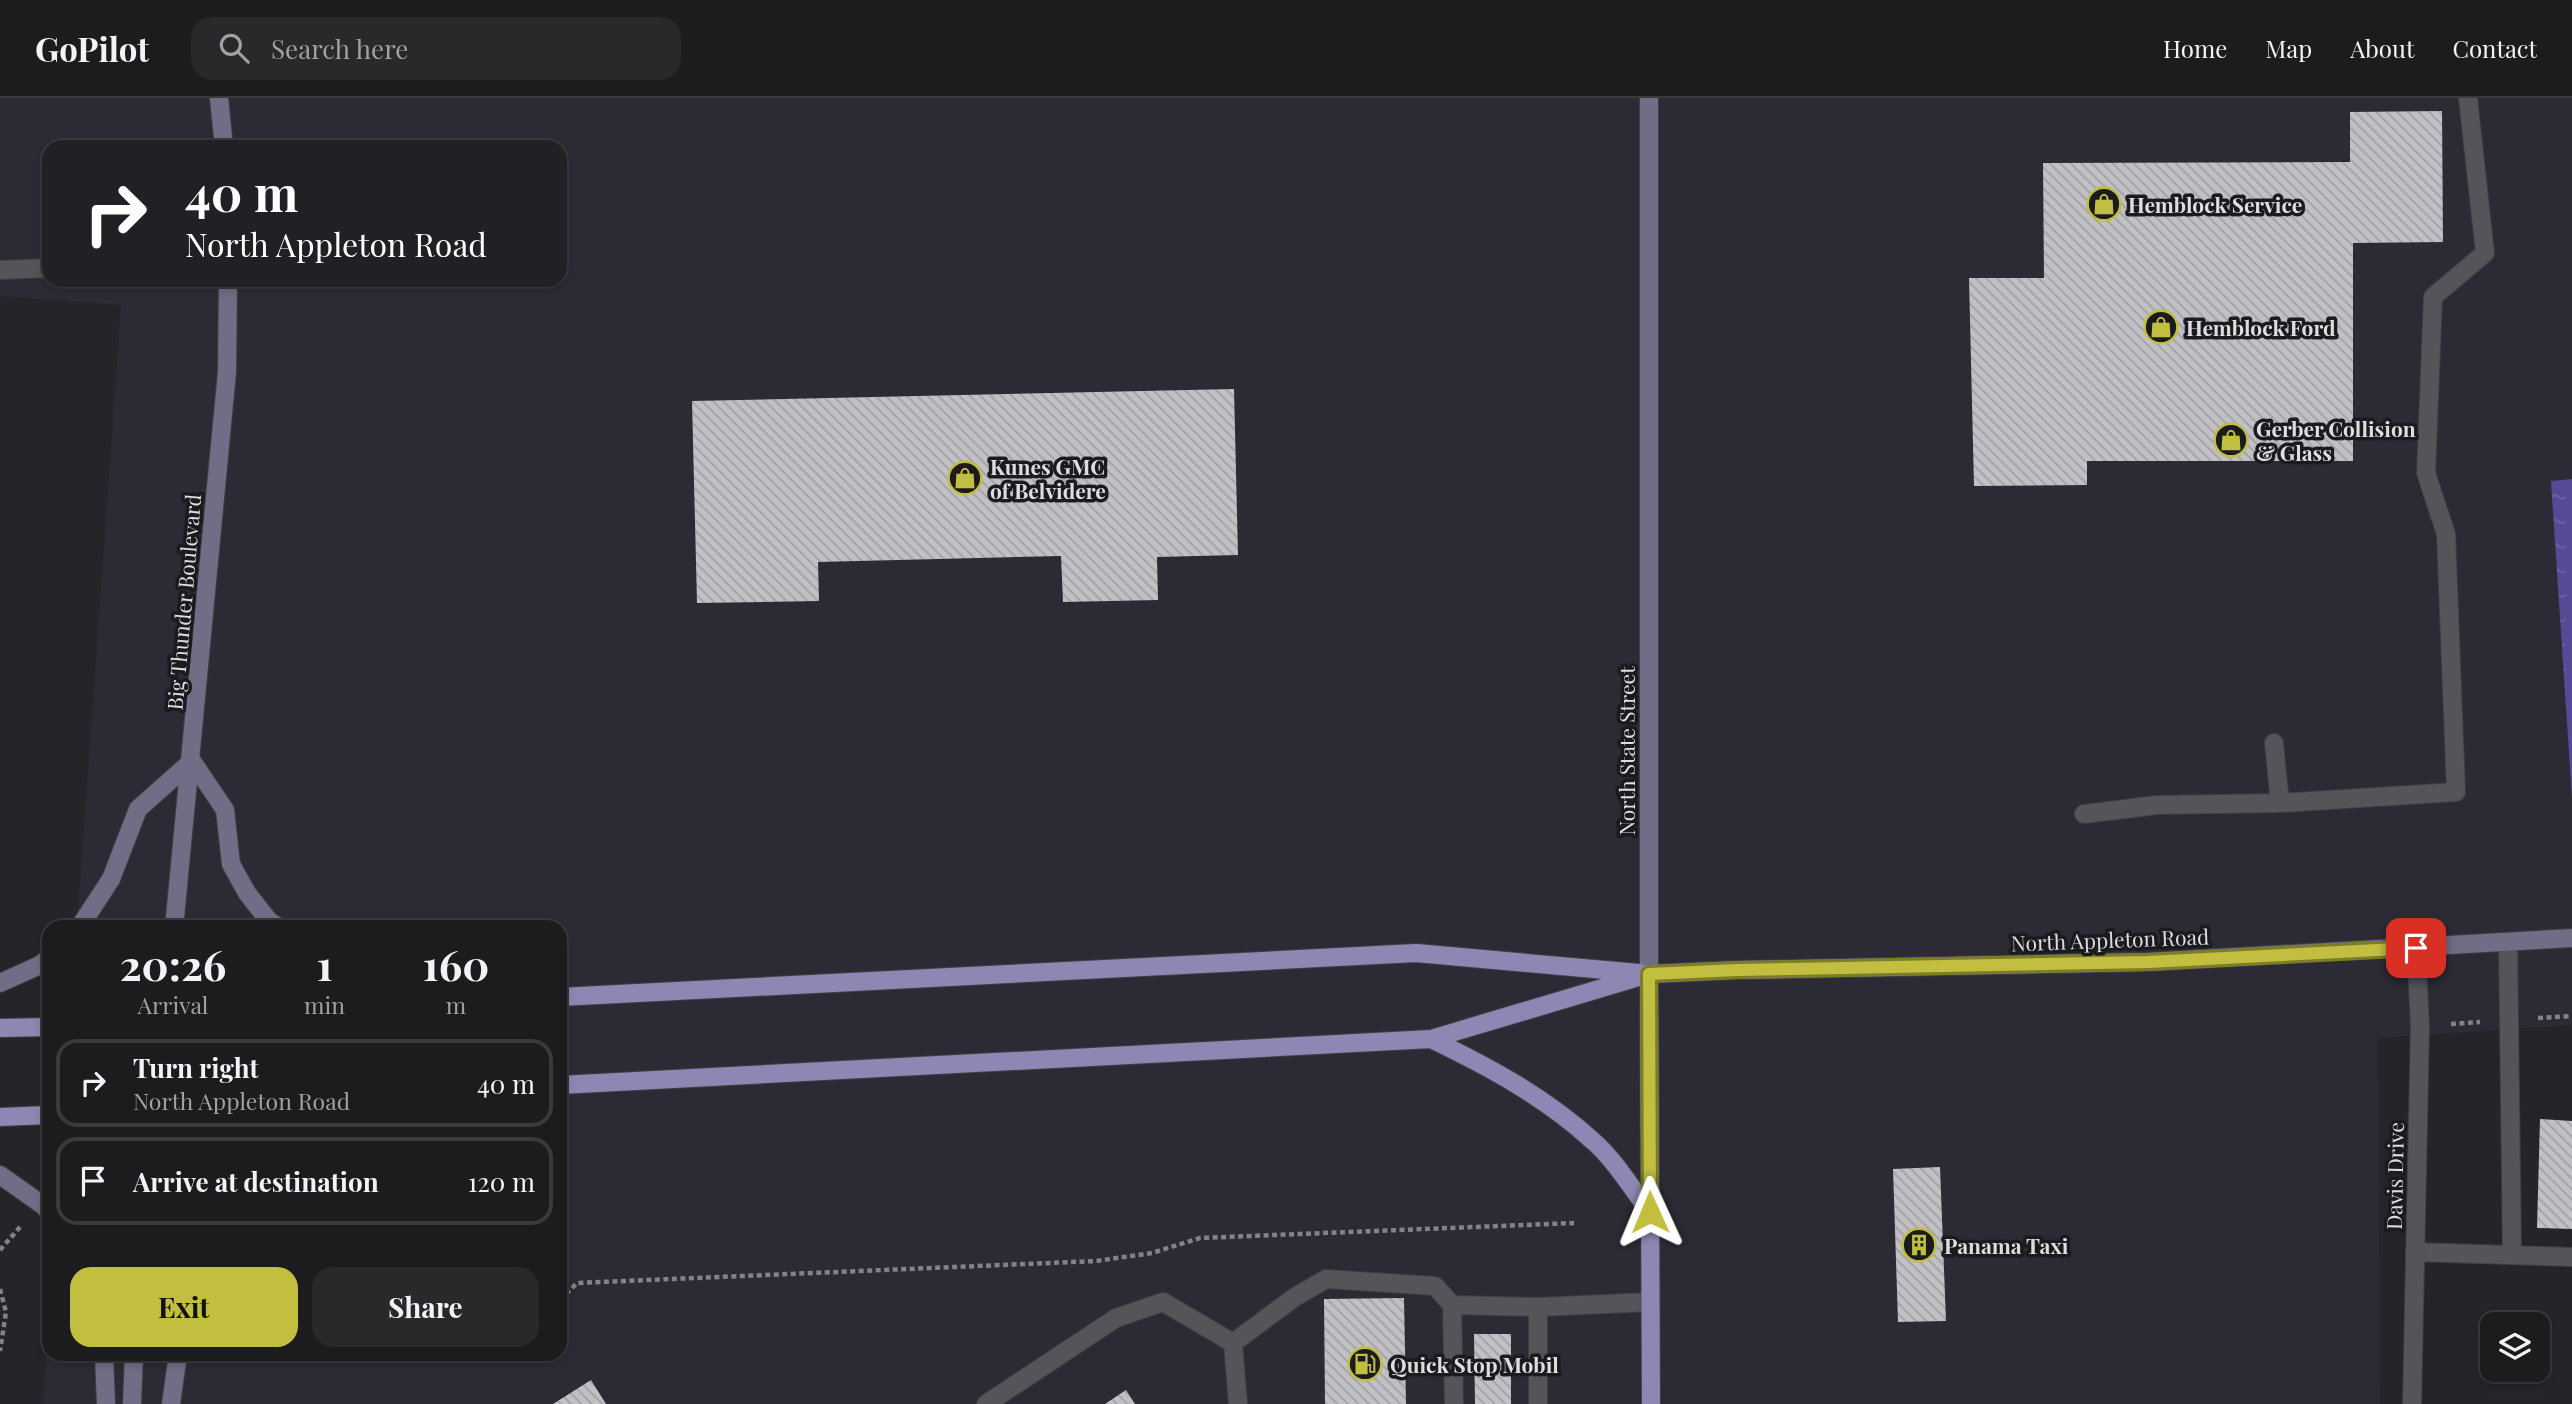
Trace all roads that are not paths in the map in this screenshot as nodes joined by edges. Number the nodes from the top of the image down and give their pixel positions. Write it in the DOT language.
graph roads {
  1 [pos="219,98"];
  2 [pos="1649,98"];
  3 [pos="2468,98"];
  4 [pos="223,140"];
  5 [pos="42,268"];
  6 [pos="0,270"];
  7 [pos="228,287"];
  8 [pos="2274,743"];
  9 [pos="191,761"];
  10 [pos="2280,803"];
  11 [pos="2084,814"];
  12 [pos="84,920"];
  13 [pos="175,920"];
  14 [pos="268,920"];
  15 [pos="2572,938"];
  16 [pos="2508,942"];
  17 [pos="2416,948"];
  18 [pos="42,963"];
  19 [pos="1649,974"];
  20 [pos="0,983"];
  21 [pos="567,997"];
  22 [pos="42,1027"];
  23 [pos="0,1028"];
  24 [pos="1431,1039"];
  25 [pos="567,1085"];
  26 [pos="42,1115"];
  27 [pos="0,1117"];
  28 [pos="0,1175"];
  29 [pos="42,1205"];
  30 [pos="1650,1212"];
  31 [pos="2415,1252"];
  32 [pos="2512,1255"];
  33 [pos="2572,1257"];
  34 [pos="1650,1302"];
  35 [pos="1452,1306"];
  36 [pos="1538,1307"];
  37 [pos="1233,1343"];
  38 [pos="104,1361"];
  39 [pos="134,1361"];
  40 [pos="177,1361"];
  41 [pos="106,1404"];
  42 [pos="132,1404"];
  43 [pos="171,1404"];
  44 [pos="986,1404"];
  45 [pos="1238,1404"];
  46 [pos="1454,1404"];
  47 [pos="1538,1404"];
  48 [pos="1651,1404"];
  49 [pos="2412,1404"];
  1 -- 4 [label="main road"];
  2 -- 19 [label="main road, North State Street"];
  3 -- 10 [label="street"];
  5 -- 6 [label="street"];
  7 -- 9 [label="main road, Big Thunder Boulevard"];
  8 -- 10 [label="street"];
  9 -- 12 [label="main road"];
  9 -- 13 [label="main road, Big Thunder Boulevard"];
  9 -- 14 [label="main road"];
  10 -- 11 [label="street"];
  15 -- 16 [label="main road, North Appleton Road"];
  16 -- 17 [label="main road, North Appleton Road"];
  16 -- 32 [label="street"];
  17 -- 19 [label="main road, North Appleton Road"];
  17 -- 31 [label="street, Davis Drive"];
  18 -- 20 [label="main road"];
  19 -- 21 [label="main road"];
  19 -- 24 [label="main road"];
  19 -- 30 [label="main road, North State Street"];
  22 -- 23 [label="main road"];
  24 -- 25 [label="main road"];
  24 -- 30 [label="main road"];
  26 -- 27 [label="main road"];
  28 -- 29 [label="main road"];
  30 -- 34 [label="main road, North State Street"];
  31 -- 32 [label="street"];
  31 -- 49 [label="street, Davis Drive"];
  32 -- 33 [label="street"];
  34 -- 36 [label="street"];
  34 -- 48 [label="main road, North State Street"];
  35 -- 36 [label="street"];
  35 -- 37 [label="street"];
  35 -- 46 [label="street"];
  36 -- 47 [label="street"];
  37 -- 44 [label="street"];
  37 -- 45 [label="street"];
  38 -- 41 [label="main road"];
  39 -- 42 [label="main road"];
  40 -- 43 [label="main road"];
}
